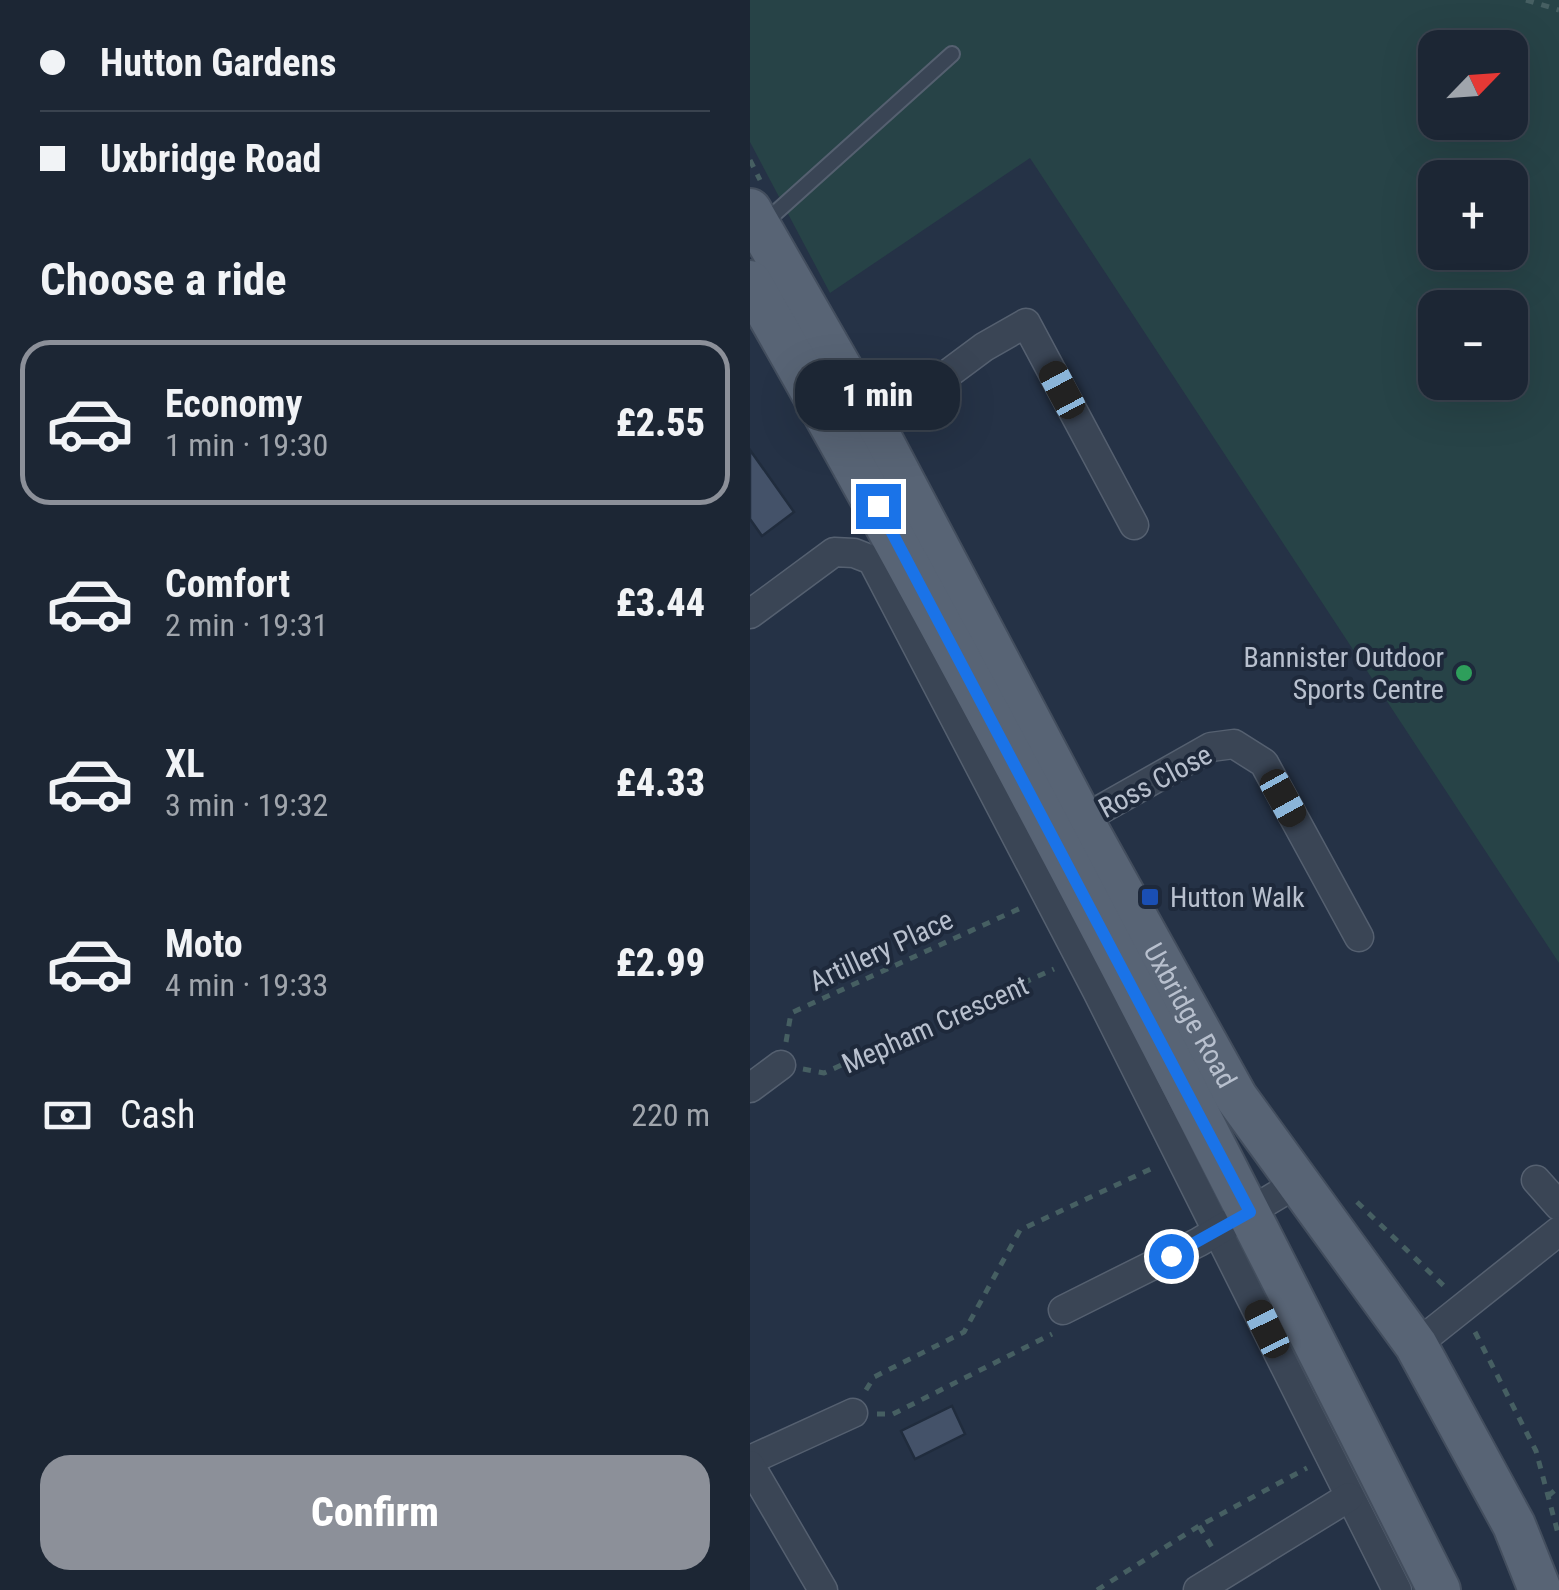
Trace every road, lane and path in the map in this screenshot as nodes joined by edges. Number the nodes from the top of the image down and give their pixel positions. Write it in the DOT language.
graph roads {
  1 [pos="1526,0"];
  2 [pos="1559,10"];
  3 [pos="952,54"];
  4 [pos="754,219"];
  5 [pos="750,282"];
  6 [pos="874,428"];
  7 [pos="1134,525"];
  8 [pos="750,614"];
  9 [pos="1082,820"];
  10 [pos="1035,901"];
  11 [pos="1359,937"];
  12 [pos="1066,964"];
  13 [pos="781,1064"];
  14 [pos="750,1088"];
  15 [pos="1165,1163"];
  16 [pos="1536,1180"];
  17 [pos="1296,1184"];
  18 [pos="1559,1206"];
  19 [pos="1234,1221"];
  20 [pos="1559,1231"];
  21 [pos="1063,1310"];
  22 [pos="1471,1325"];
  23 [pos="1416,1345"];
  24 [pos="853,1413"];
  25 [pos="750,1463"];
  26 [pos="1314,1465"];
  27 [pos="1559,1488"];
  28 [pos="1548,1496"];
  29 [pos="1349,1497"];
  30 [pos="1559,1536"];
  31 [pos="1109,1586"];
  32 [pos="823,1590"];
  33 [pos="1096,1590"];
  34 [pos="1198,1590"];
  35 [pos="1397,1590"];
  36 [pos="1439,1590"];
  37 [pos="1540,1590"];
  1 -- 2 [label="path"];
  3 -- 4 [label="lane"];
  4 -- 6 [label="main road, Uxbridge Road"];
  5 -- 19 [label="main road, Uxbridge Road"];
  6 -- 7 [label="street"];
  6 -- 9 [label="main road, Uxbridge Road"];
  8 -- 19 [label="street"];
  9 -- 11 [label="street, Ross Close"];
  9 -- 17 [label="main road, Uxbridge Road"];
  10 -- 13 [label="path, Artillery Place"];
  12 -- 13 [label="path, Mepham Crescent"];
  13 -- 14 [label="street"];
  15 -- 24 [label="path"];
  16 -- 18 [label="street"];
  17 -- 19 [label="street"];
  17 -- 23 [label="main road, Uxbridge Road"];
  19 -- 21 [label="street"];
  19 -- 29 [label="street"];
  19 -- 36 [label="main road, Uxbridge Road"];
  20 -- 23 [label="street"];
  21 -- 24 [label="path"];
  22 -- 28 [label="path"];
  23 -- 37 [label="main road, Uxbridge Road"];
  24 -- 25 [label="street"];
  25 -- 32 [label="street"];
  26 -- 31 [label="path"];
  27 -- 28 [label="path"];
  28 -- 30 [label="path"];
  29 -- 34 [label="street"];
  29 -- 35 [label="street"];
  31 -- 33 [label="path"];
}
